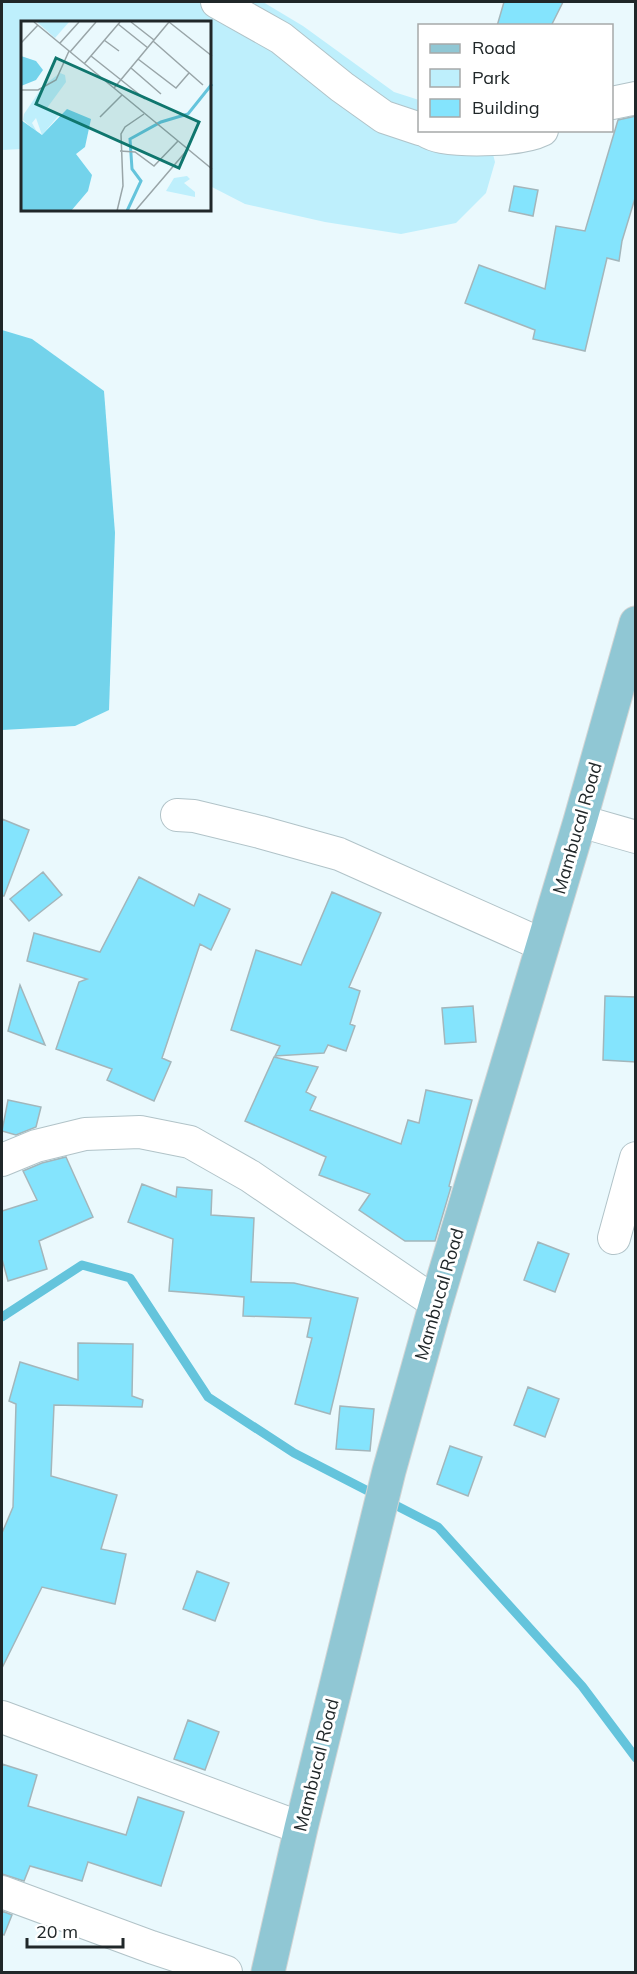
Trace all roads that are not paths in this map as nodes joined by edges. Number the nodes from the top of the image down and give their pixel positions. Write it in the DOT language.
graph roads {
  1 [pos="217,2"];
  2 [pos="636,98"];
  3 [pos="613,103"];
  4 [pos="418,129"];
  5 [pos="428,132"];
  6 [pos="538,132"];
  7 [pos="636,623"];
  8 [pos="177,815"];
  9 [pos="580,822"];
  10 [pos="636,837"];
  11 [pos="543,945"];
  12 [pos="636,1158"];
  13 [pos="2,1160"];
  14 [pos="614,1238"];
  15 [pos="436,1303"];
  16 [pos="2,1717"];
  17 [pos="300,1828"];
  18 [pos="2,1892"];
  19 [pos="226,1972"];
  20 [pos="268,1972"];
  1 -- 4 [label="street"];
  2 -- 3 [label="street"];
  5 -- 6 [label="street"];
  7 -- 9 [label="main road, Mambucal Road"];
  8 -- 11 [label="street"];
  9 -- 10 [label="street"];
  9 -- 11 [label="main road, Mambucal Road"];
  11 -- 15 [label="main road, Mambucal Road"];
  12 -- 14 [label="street"];
  13 -- 15 [label="street"];
  15 -- 17 [label="main road, Mambucal Road"];
  16 -- 17 [label="street"];
  17 -- 20 [label="main road, Mambucal Road"];
  18 -- 19 [label="street"];
}
